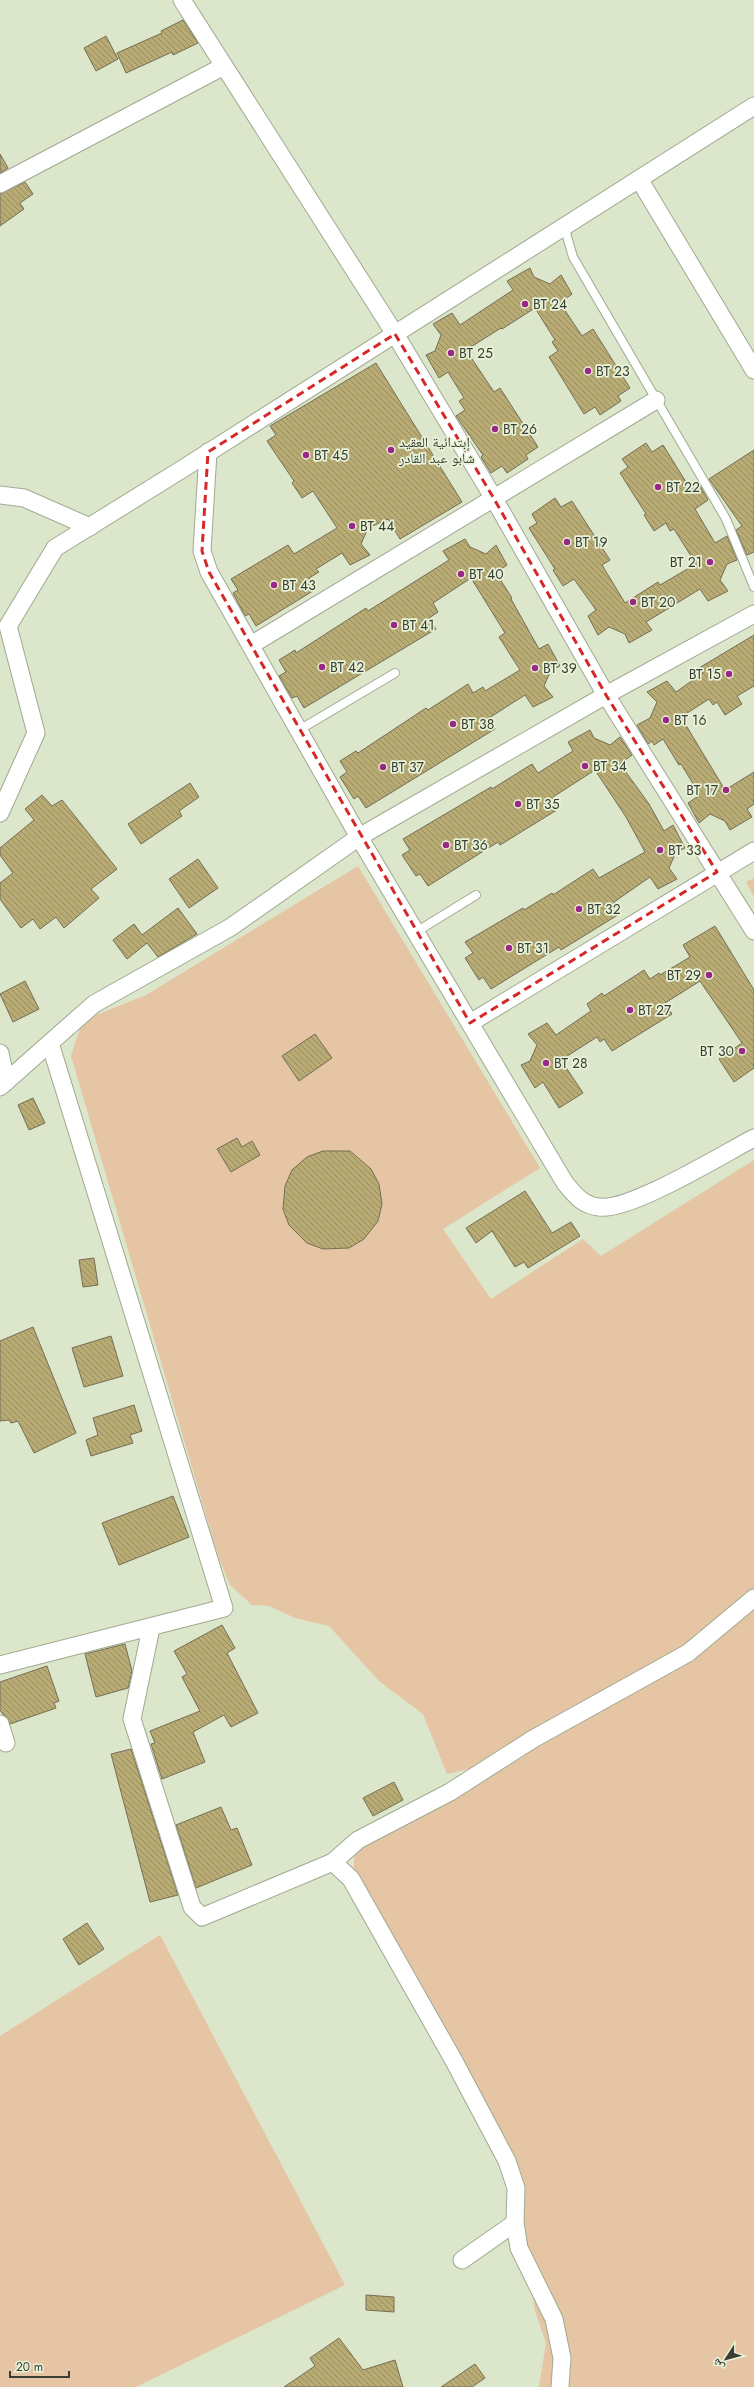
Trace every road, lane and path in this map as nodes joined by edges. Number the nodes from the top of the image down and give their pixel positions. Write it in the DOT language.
graph roads {
  1 [pos="182,0"];
  2 [pos="224,66"];
  3 [pos="754,106"];
  4 [pos="639,179"];
  5 [pos="0,184"];
  6 [pos="564,226"];
  7 [pos="395,334"];
  8 [pos="754,370"];
  9 [pos="656,400"];
  10 [pos="208,452"];
  11 [pos="0,495"];
  12 [pos="493,497"];
  13 [pos="90,527"];
  14 [pos="754,587"];
  15 [pos="754,614"];
  16 [pos="251,645"];
  17 [pos="395,673"];
  18 [pos="606,695"];
  19 [pos="299,730"];
  20 [pos="0,813"];
  21 [pos="359,837"];
  22 [pos="754,851"];
  23 [pos="717,872"];
  24 [pos="476,895"];
  25 [pos="754,931"];
  26 [pos="416,932"];
  27 [pos="470,1023"];
  28 [pos="50,1043"];
  29 [pos="0,1053"];
  30 [pos="3,1085"];
  31 [pos="754,1138"];
  32 [pos="754,1598"];
  33 [pos="150,1628"];
  34 [pos="0,1665"];
  35 [pos="0,1724"];
  36 [pos="6,1743"];
  37 [pos="333,1862"];
  38 [pos="516,2223"];
  39 [pos="462,2260"];
  40 [pos="560,2387"];
  1 -- 2 [label="street"];
  2 -- 5 [label="street"];
  2 -- 7 [label="street"];
  3 -- 4 [label="street"];
  4 -- 6 [label="street"];
  4 -- 8 [label="street"];
  6 -- 7 [label="street"];
  6 -- 9 [label="lane"];
  7 -- 10 [label="street"];
  7 -- 12 [label="street"];
  9 -- 12 [label="street"];
  9 -- 14 [label="lane"];
  10 -- 13 [label="street"];
  10 -- 16 [label="street"];
  11 -- 13 [label="street"];
  12 -- 16 [label="street"];
  12 -- 18 [label="street"];
  13 -- 20 [label="street"];
  15 -- 18 [label="street"];
  16 -- 19 [label="street"];
  17 -- 19 [label="lane"];
  18 -- 21 [label="street"];
  18 -- 23 [label="street"];
  19 -- 21 [label="street"];
  21 -- 26 [label="street"];
  21 -- 28 [label="street"];
  22 -- 23 [label="street"];
  23 -- 25 [label="street"];
  23 -- 27 [label="street"];
  24 -- 26 [label="lane"];
  26 -- 27 [label="street"];
  27 -- 31 [label="street"];
  28 -- 30 [label="street"];
  28 -- 33 [label="street"];
  29 -- 30 [label="street"];
  32 -- 37 [label="street"];
  33 -- 34 [label="street"];
  33 -- 37 [label="street"];
  35 -- 36 [label="street"];
  37 -- 38 [label="street"];
  38 -- 39 [label="street"];
  38 -- 40 [label="street"];
}
